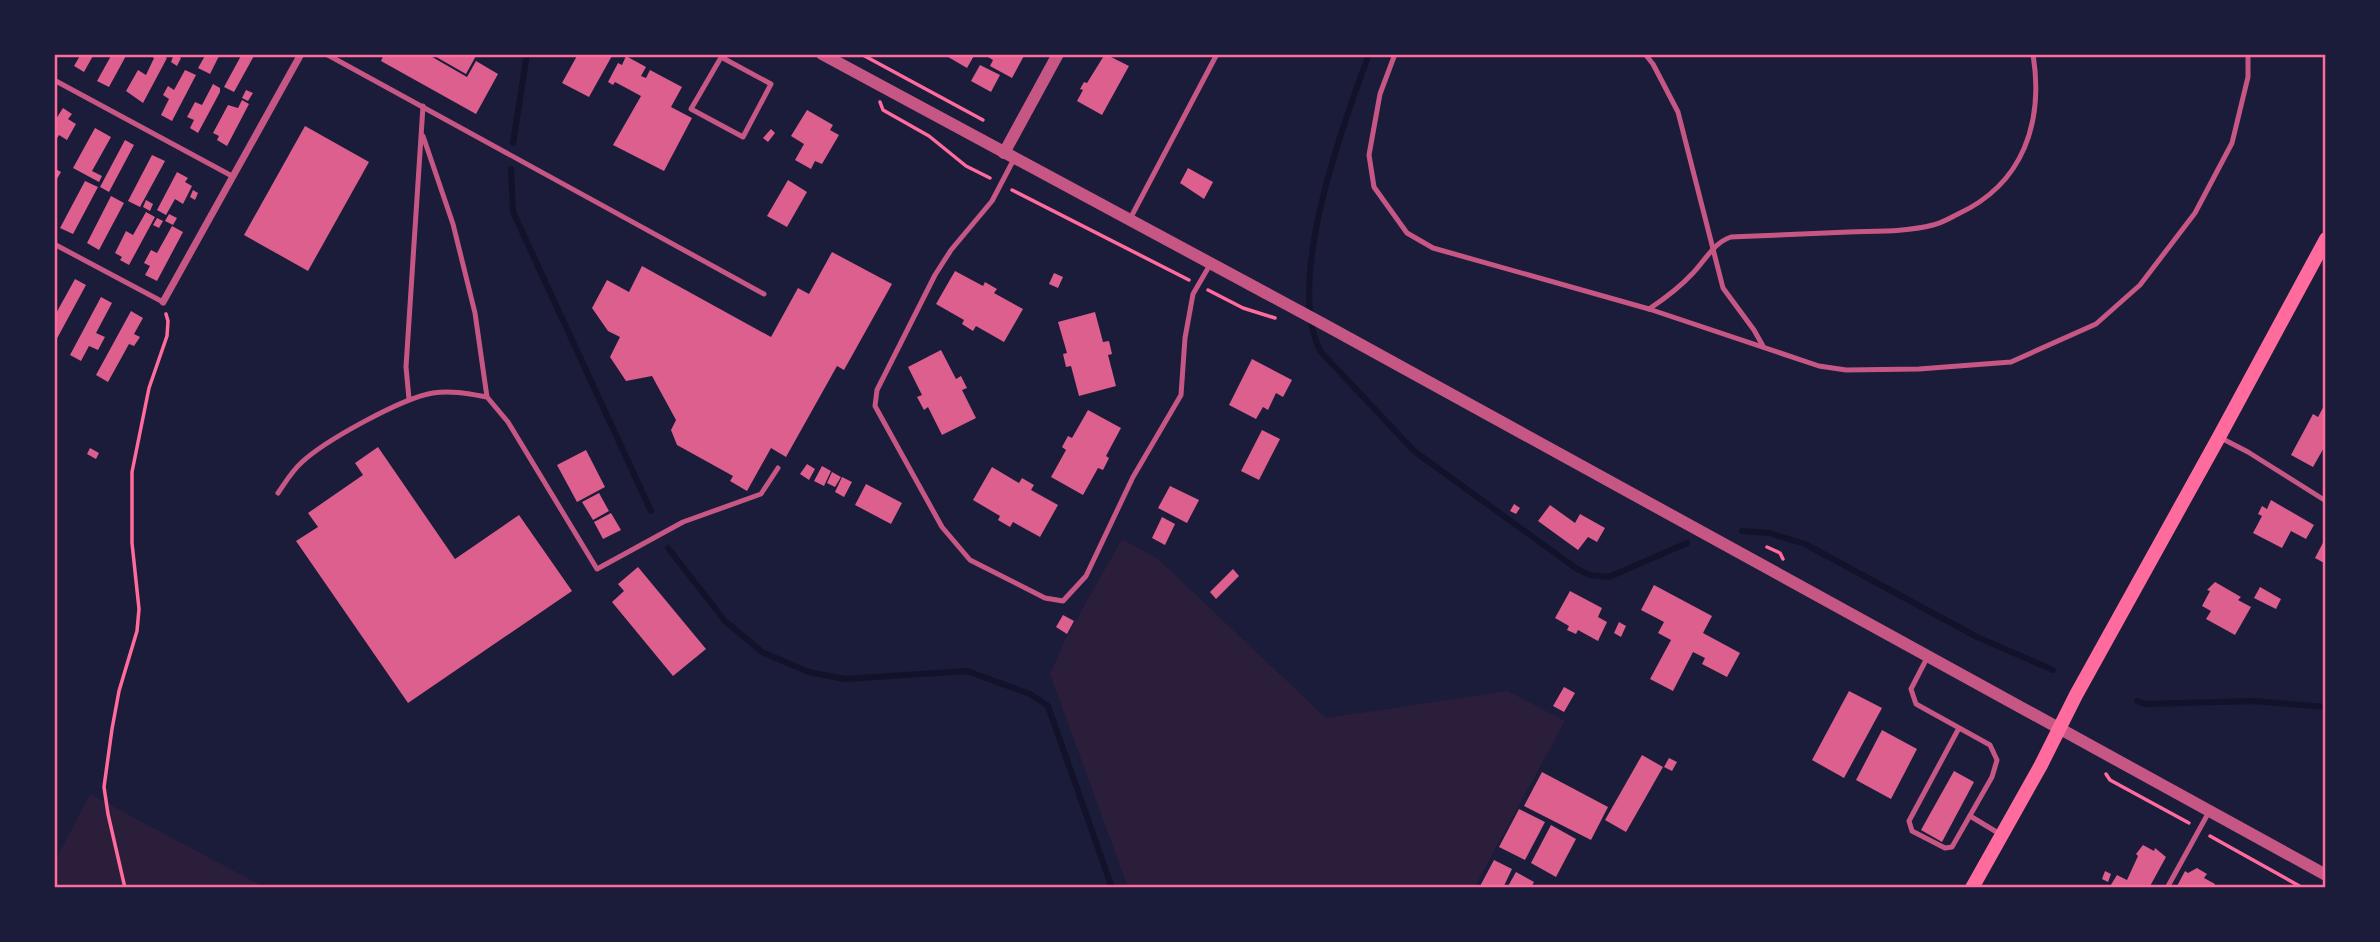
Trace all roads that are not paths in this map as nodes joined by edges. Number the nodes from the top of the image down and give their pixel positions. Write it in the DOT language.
graph roads {
  1 [pos="301,54"];
  2 [pos="327,54"];
  3 [pos="822,54"];
  4 [pos="1058,54"];
  5 [pos="1217,54"];
  6 [pos="1395,54"];
  7 [pos="1645,54"];
  8 [pos="2033,54"];
  9 [pos="2248,54"];
  10 [pos="722,56"];
  11 [pos="54,80"];
  12 [pos="422,106"];
  13 [pos="421,131"];
  14 [pos="1009,156"];
  15 [pos="232,176"];
  16 [pos="1130,219"];
  17 [pos="2326,239"];
  18 [pos="54,244"];
  19 [pos="1712,250"];
  20 [pos="1211,263"];
  21 [pos="764,295"];
  22 [pos="163,302"];
  23 [pos="1649,309"];
  24 [pos="1763,346"];
  25 [pos="487,397"];
  26 [pos="410,399"];
  27 [pos="2219,437"];
  28 [pos="778,468"];
  29 [pos="278,493"];
  30 [pos="2326,501"];
  31 [pos="1928,655"];
  32 [pos="2060,727"];
  33 [pos="1959,728"];
  34 [pos="2210,810"];
  35 [pos="1970,816"];
  36 [pos="2002,835"];
  37 [pos="2326,875"];
  38 [pos="1972,888"];
  39 [pos="2167,888"];
  1 -- 15 [label="street"];
  2 -- 12 [label="lane"];
  3 -- 14 [label="street"];
  4 -- 14 [label="street"];
  5 -- 16 [label="lane"];
  6 -- 23 [label="lane"];
  7 -- 19 [label="lane"];
  8 -- 19 [label="lane"];
  9 -- 24 [label="lane"];
  10 -- 10 [label="lane"];
  11 -- 15 [label="lane"];
  12 -- 13 [label="lane"];
  12 -- 21 [label="lane"];
  13 -- 25 [label="lane"];
  13 -- 26 [label="lane"];
  14 -- 16 [label="street"];
  14 -- 20 [label="lane"];
  15 -- 22 [label="street"];
  16 -- 20 [label="street"];
  17 -- 27 [label="main road"];
  18 -- 22 [label="lane"];
  19 -- 23 [label="lane"];
  19 -- 24 [label="lane"];
  20 -- 31 [label="street"];
  23 -- 24 [label="lane"];
  25 -- 26 [label="lane"];
  25 -- 28 [label="lane"];
  26 -- 29 [label="lane"];
  27 -- 30 [label="lane"];
  27 -- 32 [label="main road"];
  31 -- 32 [label="street"];
  31 -- 33 [label="lane"];
  32 -- 34 [label="street"];
  32 -- 36 [label="main road"];
  33 -- 35 [label="lane"];
  33 -- 35 [label="lane"];
  34 -- 37 [label="street"];
  34 -- 39 [label="lane"];
  35 -- 36 [label="lane"];
  36 -- 38 [label="main road"];
}
